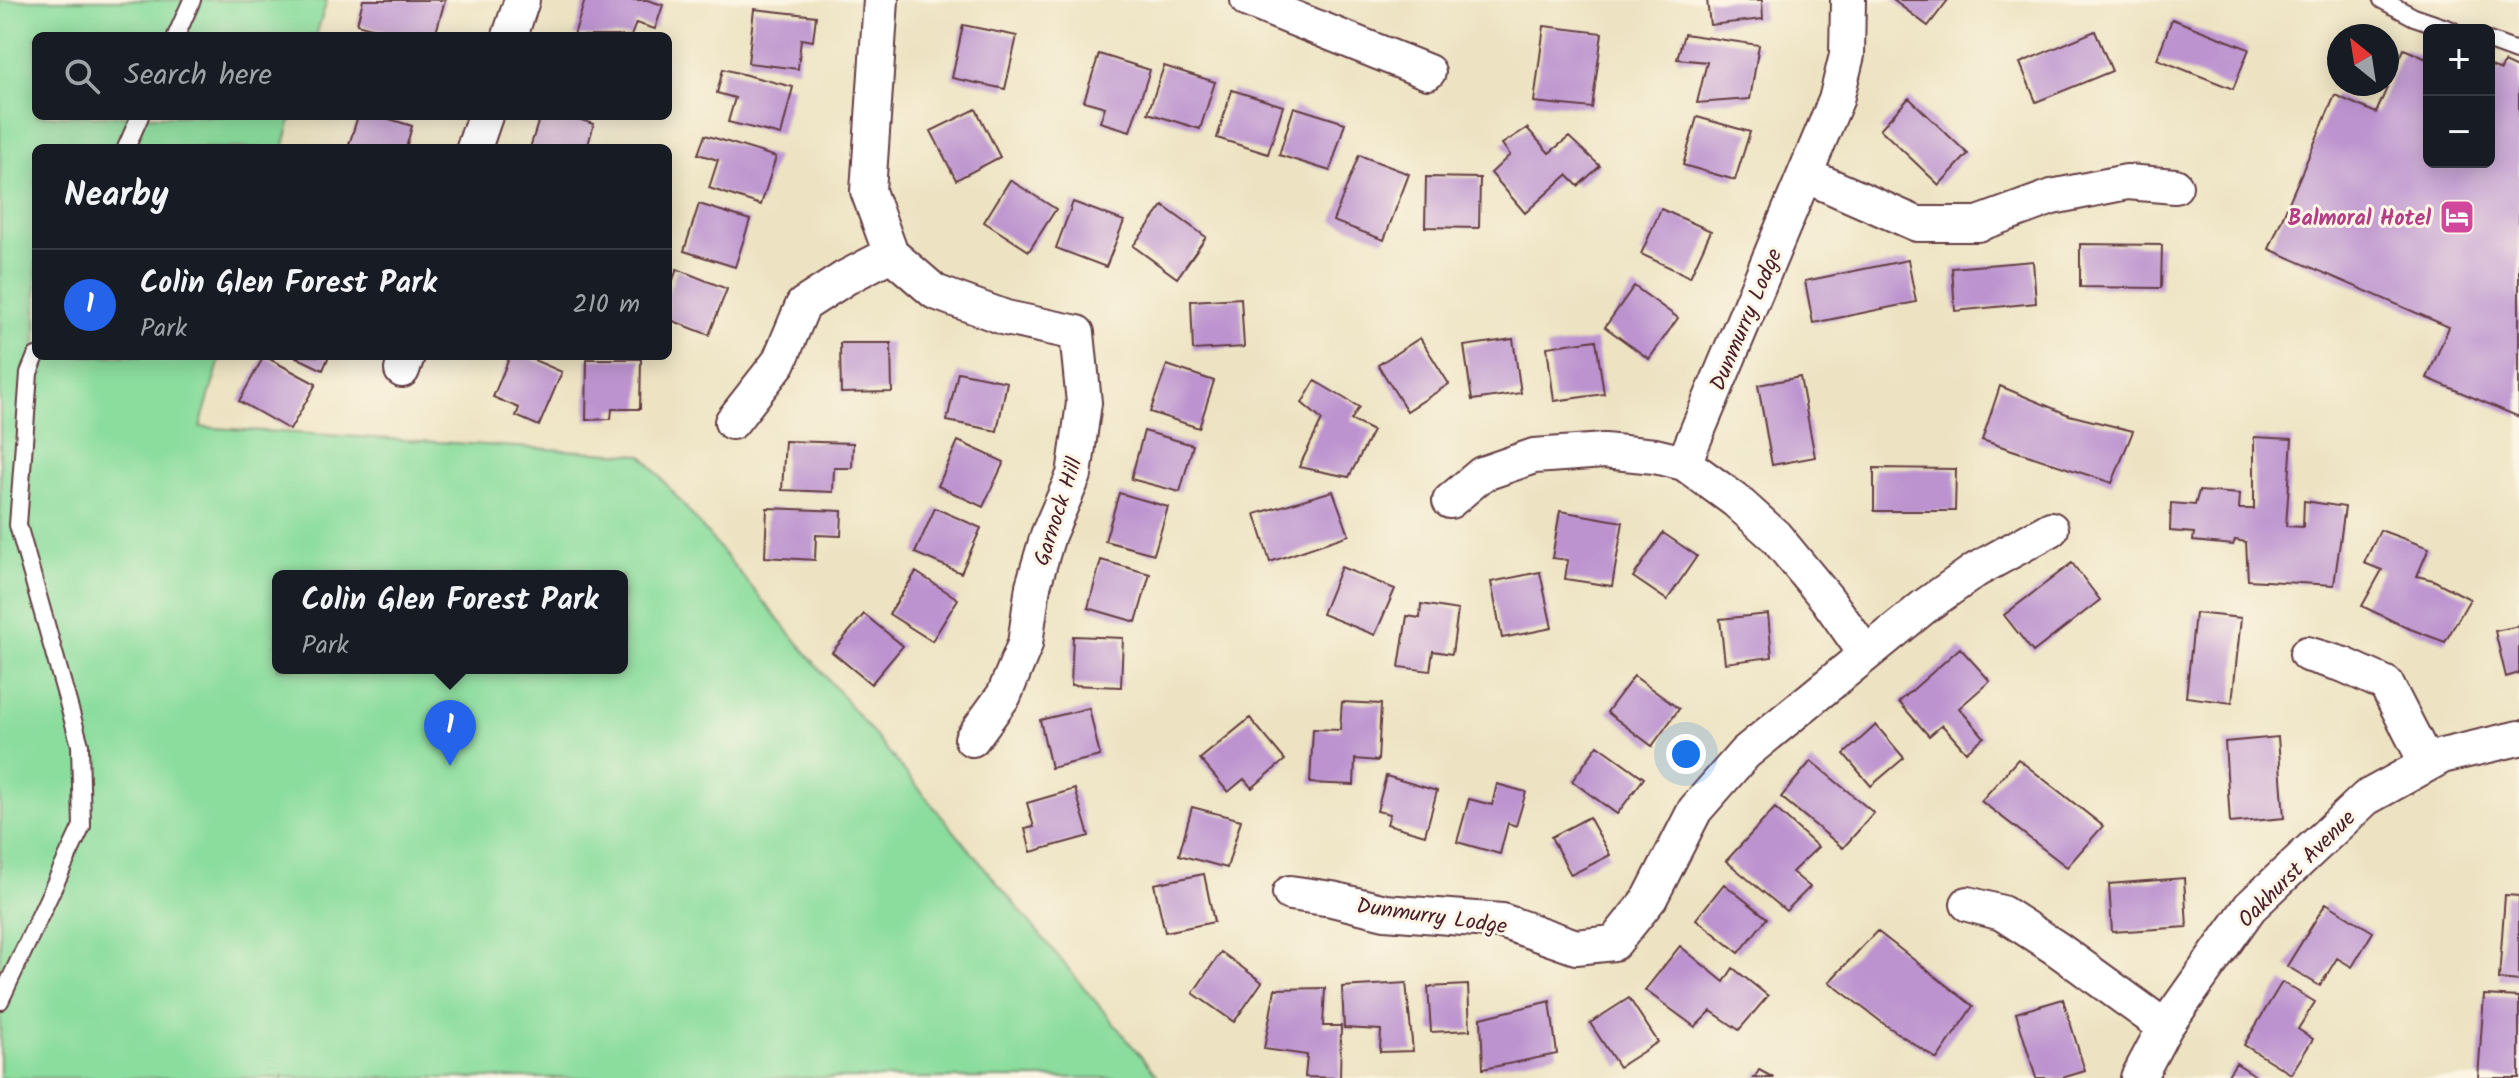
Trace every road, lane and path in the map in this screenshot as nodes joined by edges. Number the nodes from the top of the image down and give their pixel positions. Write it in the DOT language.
graph roads {
  1 [pos="192,0"];
  2 [pos="522,0"];
  3 [pos="881,0"];
  4 [pos="1248,0"];
  5 [pos="1848,0"];
  6 [pos="2382,0"];
  7 [pos="2434,24"];
  8 [pos="178,32"];
  9 [pos="511,32"];
  10 [pos="2495,43"];
  11 [pos="2519,52"];
  12 [pos="1428,72"];
  13 [pos="138,120"];
  14 [pos="484,120"];
  15 [pos="128,144"];
  16 [pos="475,144"];
  17 [pos="1805,175"];
  18 [pos="2175,186"];
  19 [pos="891,254"];
  20 [pos="34,360"];
  21 [pos="732,422"];
  22 [pos="1684,463"];
  23 [pos="1450,501"];
  24 [pos="2051,529"];
  25 [pos="1866,654"];
  26 [pos="2307,654"];
  27 [pos="2519,738"];
  28 [pos="972,739"];
  29 [pos="2427,764"];
  30 [pos="1290,893"];
  31 [pos="1968,904"];
  32 [pos="0,1001"];
  33 [pos="2165,1027"];
  34 [pos="2138,1078"];
  1 -- 8 [label="lane"];
  2 -- 9 [label="street"];
  3 -- 19 [label="street, Garnock Hill"];
  4 -- 12 [label="street"];
  5 -- 17 [label="street, Dunmurry Lodge"];
  6 -- 7 [label="lane"];
  10 -- 11 [label="lane"];
  13 -- 15 [label="lane"];
  14 -- 16 [label="street"];
  17 -- 18 [label="street"];
  17 -- 22 [label="street, Dunmurry Lodge"];
  19 -- 21 [label="street"];
  19 -- 28 [label="street, Garnock Hill"];
  20 -- 32 [label="lane"];
  22 -- 23 [label="street"];
  22 -- 25 [label="street"];
  24 -- 25 [label="street, Dunmurry Lodge"];
  25 -- 30 [label="street, Dunmurry Lodge"];
  26 -- 29 [label="street"];
  27 -- 29 [label="street, Oakhurst Avenue"];
  29 -- 33 [label="street, Oakhurst Avenue"];
  31 -- 33 [label="street"];
  33 -- 34 [label="street, Oakhurst Avenue"];
}
